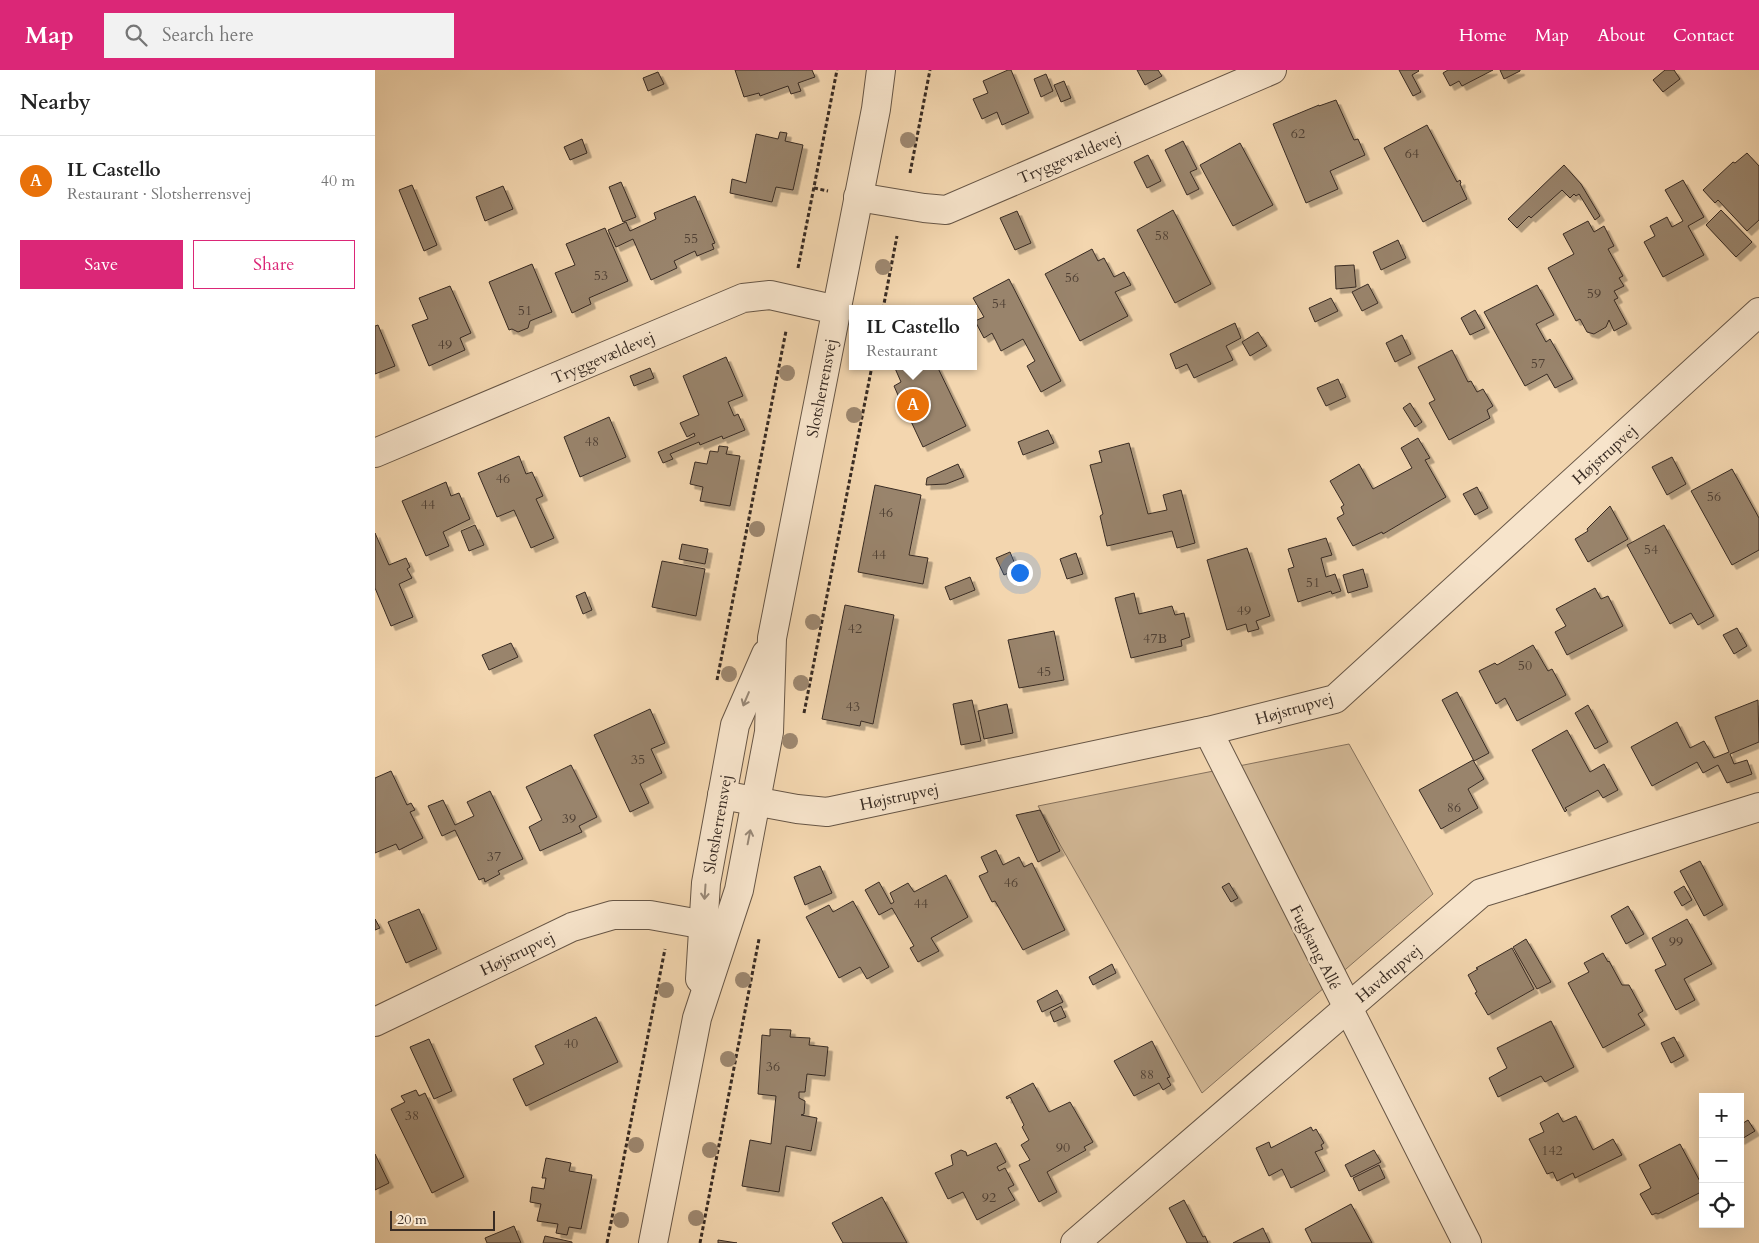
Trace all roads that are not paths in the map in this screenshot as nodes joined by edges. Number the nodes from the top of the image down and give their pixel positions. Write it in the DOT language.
graph roads {
  1 [pos="881,70"];
  2 [pos="889,70"];
  3 [pos="1272,70"];
  4 [pos="876,109"];
  5 [pos="859,198"];
  6 [pos="837,310"];
  7 [pos="1759,312"];
  8 [pos="375,453"];
  9 [pos="772,638"];
  10 [pos="1208,731"];
  11 [pos="722,794"];
  12 [pos="756,801"];
  13 [pos="1759,807"];
  14 [pos="715,926"];
  15 [pos="1347,1008"];
  16 [pos="375,1022"];
  17 [pos="653,1243"];
  18 [pos="1075,1243"];
  19 [pos="1467,1243"];
  1 -- 4 [label="street, Slotsherrensvej"];
  2 -- 4 [label="street, Slotsherrensvej"];
  3 -- 5 [label="street, Tryggevældevej"];
  4 -- 5 [label="street, Slotsherrensvej"];
  5 -- 6 [label="street, Slotsherrensvej"];
  6 -- 8 [label="street, Tryggevældevej"];
  6 -- 9 [label="street, Slotsherrensvej"];
  7 -- 10 [label="street, Højstrupvej"];
  9 -- 11 [label="street, Slotsherrensvej, one-way"];
  9 -- 12 [label="street, Slotsherrensvej"];
  10 -- 12 [label="street, Højstrupvej"];
  10 -- 15 [label="street, Fuglsang Allé"];
  11 -- 12 [label="street, Højstrupvej"];
  11 -- 14 [label="street, Slotsherrensvej, one-way"];
  14 -- 12 [label="street, Slotsherrensvej, one-way"];
  13 -- 15 [label="street, Havdrupvej"];
  14 -- 16 [label="street, Højstrupvej"];
  14 -- 17 [label="street, Slotsherrensvej"];
  15 -- 18 [label="street, Havdrupvej"];
  15 -- 19 [label="street, Fuglsang Allé"];
}
